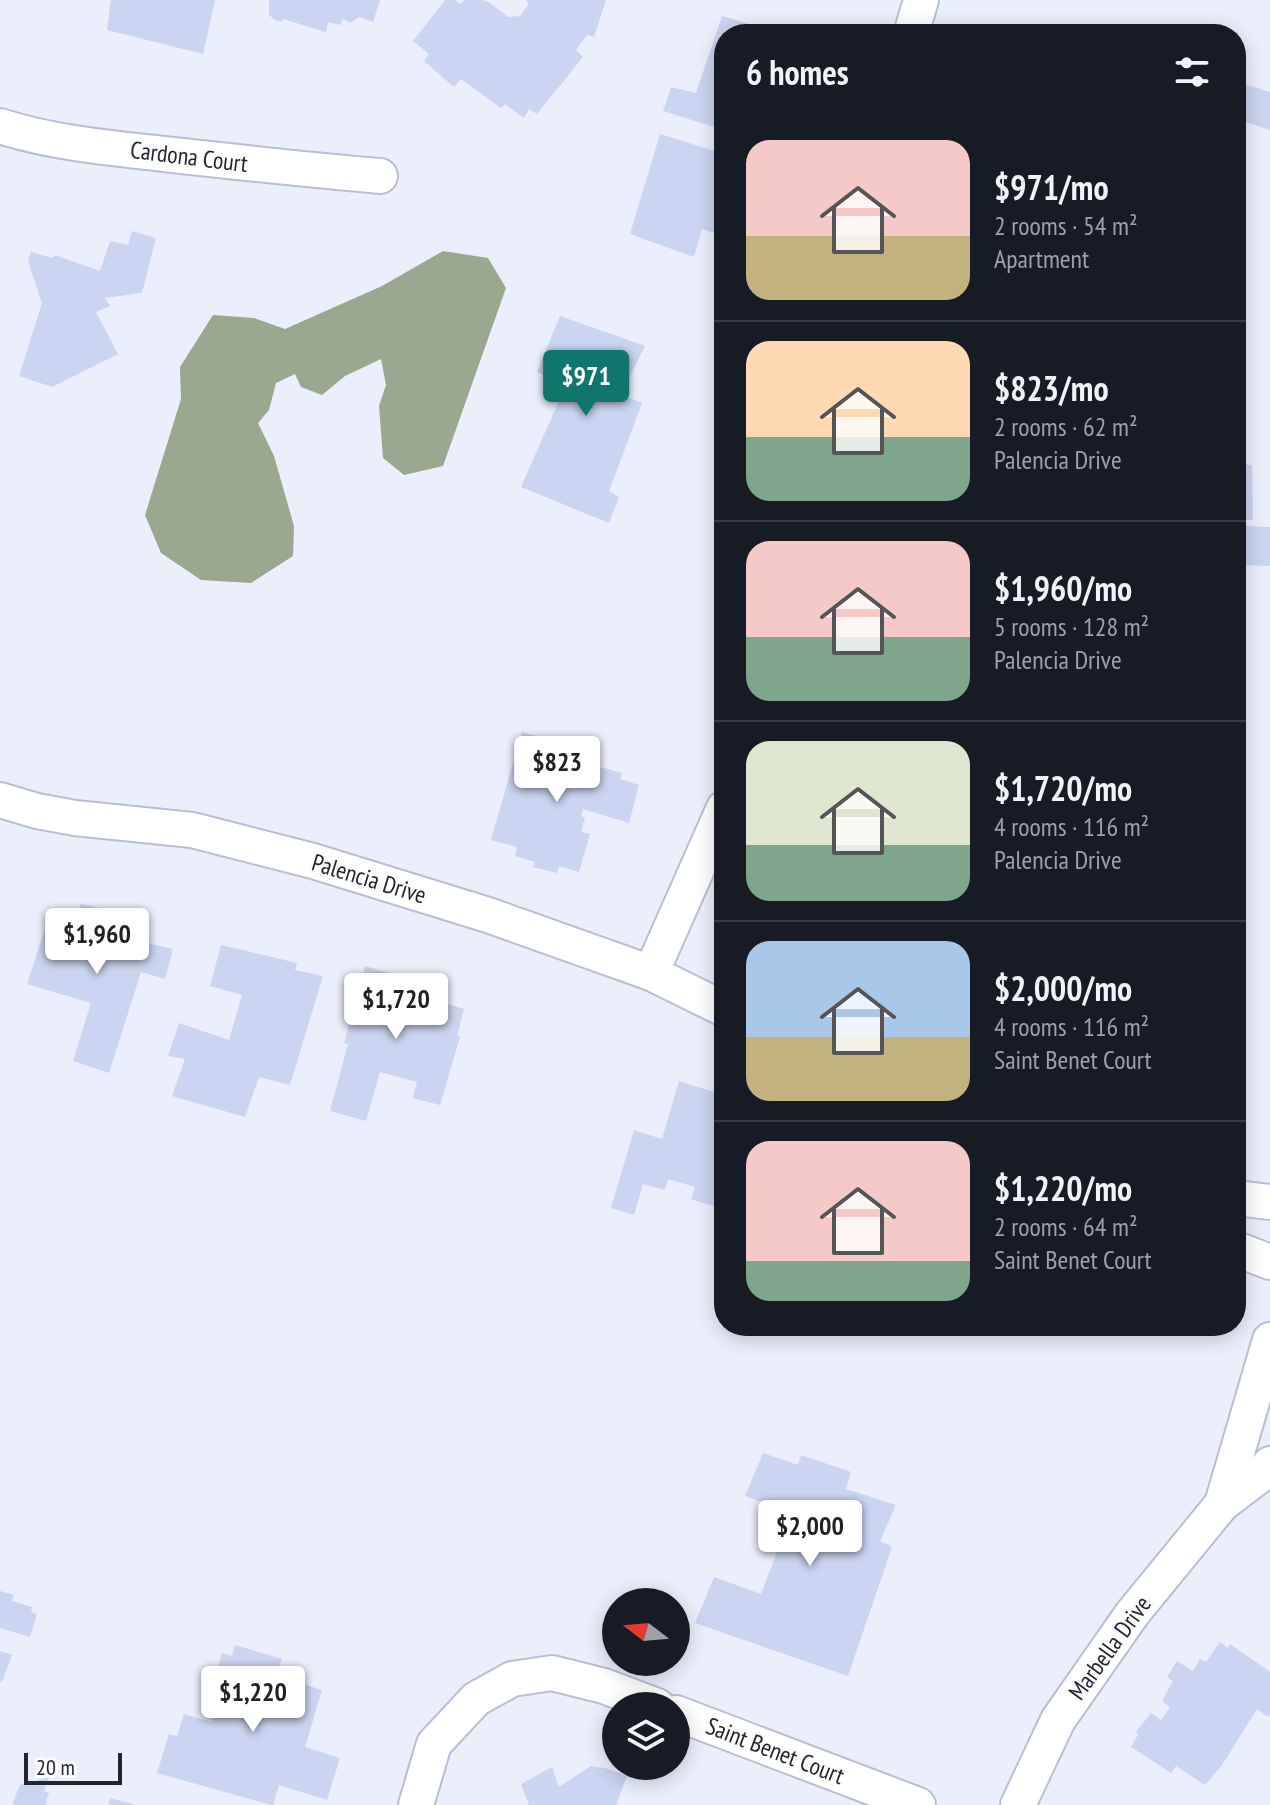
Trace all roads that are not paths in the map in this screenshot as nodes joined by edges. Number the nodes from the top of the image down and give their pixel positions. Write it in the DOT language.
graph roads {
  1 [pos="921,0"];
  2 [pos="914,24"];
  3 [pos="0,126"];
  4 [pos="380,176"];
  5 [pos="0,800"];
  6 [pos="714,831"];
  7 [pos="651,973"];
  8 [pos="714,1004"];
  9 [pos="1246,1199"];
  10 [pos="1270,1202"];
  11 [pos="1270,1231"];
  12 [pos="1246,1252"];
  13 [pos="1270,1260"];
  14 [pos="1270,1340"];
  15 [pos="1270,1464"];
  16 [pos="1222,1504"];
  17 [pos="620,1692"];
  18 [pos="690,1718"];
  19 [pos="416,1805"];
  20 [pos="918,1805"];
  21 [pos="1018,1805"];
  1 -- 2 [label="street"];
  3 -- 4 [label="street, Cardona Court"];
  5 -- 7 [label="street, Palencia Drive"];
  6 -- 7 [label="street"];
  7 -- 8 [label="street, Palencia Drive"];
  9 -- 10 [label="street"];
  11 -- 13 [label="street"];
  12 -- 13 [label="street"];
  14 -- 16 [label="street, Marbella Drive"];
  15 -- 16 [label="street, Marbella Drive"];
  16 -- 21 [label="street, Marbella Drive"];
  17 -- 19 [label="street"];
  18 -- 20 [label="street, Saint Benet Court"];
}
